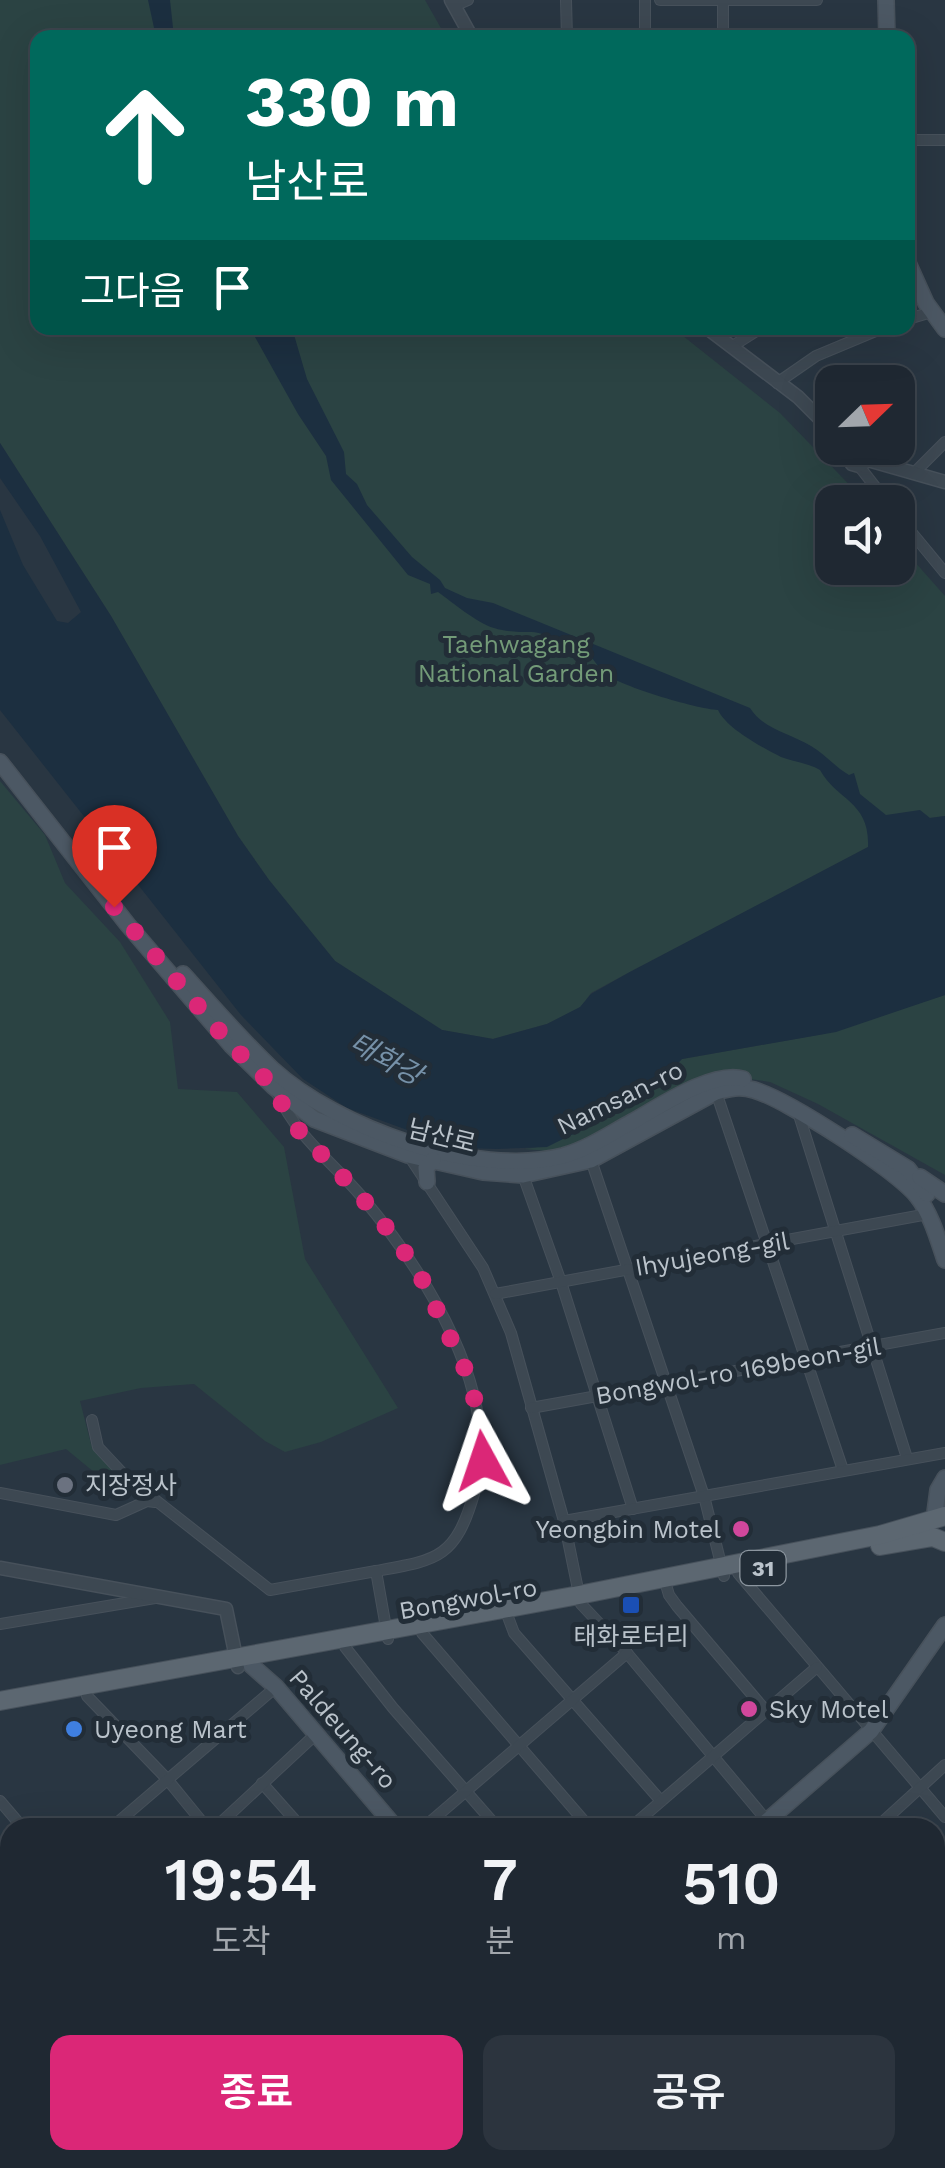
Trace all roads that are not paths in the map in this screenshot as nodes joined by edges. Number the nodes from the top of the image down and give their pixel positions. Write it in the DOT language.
graph roads {
  1 [pos="468,0"];
  2 [pos="566,0"];
  3 [pos="645,0"];
  4 [pos="660,0"];
  5 [pos="723,0"];
  6 [pos="817,0"];
  7 [pos="886,0"];
  8 [pos="800,1"];
  9 [pos="452,3"];
  10 [pos="467,30"];
  11 [pos="567,30"];
  12 [pos="645,30"];
  13 [pos="723,30"];
  14 [pos="887,30"];
  15 [pos="915,140"];
  16 [pos="945,140"];
  17 [pos="915,277"];
  18 [pos="932,312"];
  19 [pos="915,317"];
  20 [pos="945,328"];
  21 [pos="866,335"];
  22 [pos="724,338"];
  23 [pos="777,383"];
  24 [pos="815,414"];
  25 [pos="945,442"];
  26 [pos="891,465"];
  27 [pos="914,473"];
  28 [pos="945,482"];
  29 [pos="915,537"];
  30 [pos="945,573"];
  31 [pos="0,753"];
  32 [pos="0,762"];
  33 [pos="274,1079"];
  34 [pos="716,1092"];
  35 [pos="798,1110"];
  36 [pos="328,1124"];
  37 [pos="312,1147"];
  38 [pos="408,1155"];
  39 [pos="434,1160"];
  40 [pos="592,1160"];
  41 [pos="908,1169"];
  42 [pos="524,1175"];
  43 [pos="427,1182"];
  44 [pos="945,1194"];
  45 [pos="929,1218"];
  46 [pos="838,1231"];
  47 [pos="943,1234"];
  48 [pos="768,1244"];
  49 [pos="945,1260"];
  50 [pos="629,1269"];
  51 [pos="561,1282"];
  52 [pos="495,1294"];
  53 [pos="945,1333"];
  54 [pos="874,1346"];
  55 [pos="806,1358"];
  56 [pos="667,1384"];
  57 [pos="597,1396"];
  58 [pos="532,1412"];
  59 [pos="92,1420"];
  60 [pos="945,1453"];
  61 [pos="906,1458"];
  62 [pos="843,1470"];
  63 [pos="945,1478"];
  64 [pos="0,1493"];
  65 [pos="704,1496"];
  66 [pos="156,1502"];
  67 [pos="633,1508"];
  68 [pos="939,1518"];
  69 [pos="564,1521"];
  70 [pos="945,1542"];
  71 [pos="0,1568"];
  72 [pos="376,1571"];
  73 [pos="728,1572"];
  74 [pos="665,1583"];
  75 [pos="156,1598"];
  76 [pos="580,1600"];
  77 [pos="508,1617"];
  78 [pos="0,1624"];
  79 [pos="945,1625"];
  80 [pos="422,1633"];
  81 [pos="387,1635"];
  82 [pos="345,1647"];
  83 [pos="627,1653"];
  84 [pos="242,1663"];
  85 [pos="817,1667"];
  86 [pos="276,1687"];
  87 [pos="87,1696"];
  88 [pos="572,1698"];
  89 [pos="0,1700"];
  90 [pos="766,1711"];
  91 [pos="0,1712"];
  92 [pos="871,1732"];
  93 [pos="316,1734"];
  94 [pos="518,1743"];
  95 [pos="713,1756"];
  96 [pos="945,1765"];
  97 [pos="167,1779"];
  98 [pos="262,1784"];
  99 [pos="920,1788"];
  100 [pos="465,1790"];
  101 [pos="660,1801"];
  102 [pos="945,1816"];
  103 [pos="123,1818"];
  104 [pos="199,1818"];
  105 [pos="226,1818"];
  106 [pos="293,1818"];
  107 [pos="387,1818"];
  108 [pos="433,1818"];
  109 [pos="489,1818"];
  110 [pos="582,1818"];
  111 [pos="641,1818"];
  112 [pos="761,1818"];
  113 [pos="774,1818"];
  114 [pos="887,1818"];
  1 -- 9 [label="street"];
  2 -- 11 [label="street"];
  3 -- 12 [label="street"];
  4 -- 5 [label="street"];
  5 -- 8 [label="street"];
  5 -- 13 [label="street"];
  6 -- 8 [label="street"];
  7 -- 14 [label="main road"];
  9 -- 10 [label="street"];
  15 -- 16 [label="street"];
  17 -- 18 [label="main road"];
  18 -- 19 [label="street"];
  18 -- 20 [label="main road"];
  21 -- 23 [label="street"];
  22 -- 23 [label="street"];
  23 -- 24 [label="street"];
  25 -- 27 [label="street"];
  26 -- 27 [label="street"];
  27 -- 28 [label="street"];
  29 -- 30 [label="street"];
  31 -- 33 [label="main road, Namsan-ro"];
  32 -- 33 [label="main road, 남산로"];
  33 -- 36 [label="main road, 남산로"];
  33 -- 37 [label="street"];
  33 -- 41 [label="main road, Namsan-ro"];
  34 -- 35 [label="main road"];
  34 -- 40 [label="main road, 남산로"];
  34 -- 48 [label="street"];
  35 -- 45 [label="main road"];
  35 -- 46 [label="street"];
  36 -- 37 [label="street"];
  36 -- 38 [label="main road, 남산로"];
  37 -- 72 [label="street"];
  38 -- 39 [label="main road, 남산로"];
  38 -- 43 [label="street"];
  39 -- 42 [label="main road, 남산로"];
  39 -- 43 [label="main road"];
  40 -- 42 [label="main road, 남산로"];
  40 -- 50 [label="street"];
  41 -- 44 [label="main road"];
  41 -- 47 [label="main road, Namsan-ro"];
  42 -- 51 [label="street"];
  43 -- 52 [label="street"];
  45 -- 46 [label="street, Ihyujeong-gil"];
  45 -- 47 [label="main road"];
  46 -- 48 [label="street, Ihyujeong-gil"];
  46 -- 54 [label="street"];
  47 -- 49 [label="main road"];
  48 -- 50 [label="street, Ihyujeong-gil"];
  48 -- 55 [label="street"];
  50 -- 51 [label="street, Ihyujeong-gil"];
  50 -- 56 [label="street"];
  51 -- 52 [label="street, Ihyujeong-gil"];
  51 -- 57 [label="street"];
  52 -- 58 [label="street"];
  53 -- 54 [label="street, Bongwol-ro 169beon-gil"];
  54 -- 55 [label="street, Bongwol-ro 169beon-gil"];
  54 -- 61 [label="street"];
  55 -- 56 [label="street, Bongwol-ro 169beon-gil"];
  55 -- 62 [label="street"];
  56 -- 57 [label="street, Bongwol-ro 169beon-gil"];
  56 -- 65 [label="street"];
  57 -- 58 [label="street, Bongwol-ro 169beon-gil"];
  57 -- 67 [label="street"];
  58 -- 69 [label="street"];
  59 -- 66 [label="street"];
  60 -- 61 [label="street"];
  61 -- 62 [label="street"];
  62 -- 65 [label="street"];
  63 -- 68 [label="main road"];
  64 -- 66 [label="street"];
  65 -- 67 [label="street"];
  65 -- 73 [label="street"];
  66 -- 72 [label="street"];
  67 -- 69 [label="street"];
  68 -- 73 [label="main road"];
  69 -- 76 [label="street"];
  70 -- 73 [label="main road, 31"];
  71 -- 75 [label="street"];
  72 -- 81 [label="street"];
  73 -- 74 [label="main road"];
  73 -- 85 [label="street"];
  74 -- 76 [label="main road"];
  74 -- 90 [label="street"];
  75 -- 78 [label="street"];
  75 -- 84 [label="street"];
  76 -- 77 [label="main road, Bongwol-ro"];
  76 -- 81 [label="main road"];
  76 -- 83 [label="street"];
  77 -- 80 [label="main road, Bongwol-ro"];
  77 -- 88 [label="street"];
  79 -- 92 [label="main road"];
  80 -- 81 [label="main road, Bongwol-ro"];
  80 -- 94 [label="street"];
  81 -- 82 [label="main road, Bongwol-ro"];
  81 -- 84 [label="main road"];
  82 -- 84 [label="main road, Bongwol-ro"];
  82 -- 100 [label="street"];
  83 -- 88 [label="street"];
  83 -- 95 [label="street"];
  84 -- 86 [label="main road, Paldeung-ro"];
  84 -- 87 [label="main road, Bongwol-ro"];
  84 -- 89 [label="main road"];
  85 -- 90 [label="street"];
  85 -- 92 [label="street"];
  86 -- 93 [label="main road, Paldeung-ro"];
  86 -- 97 [label="street"];
  87 -- 91 [label="main road, Bongwol-ro"];
  87 -- 97 [label="street"];
  88 -- 94 [label="street"];
  88 -- 101 [label="street"];
  90 -- 95 [label="street"];
  92 -- 99 [label="street"];
  92 -- 113 [label="main road"];
  93 -- 98 [label="street"];
  93 -- 107 [label="main road, Paldeung-ro"];
  94 -- 100 [label="street"];
  94 -- 110 [label="street"];
  95 -- 101 [label="street"];
  95 -- 112 [label="street"];
  96 -- 99 [label="street"];
  97 -- 103 [label="street"];
  97 -- 104 [label="street"];
  98 -- 105 [label="street"];
  98 -- 106 [label="street"];
  99 -- 102 [label="street"];
  99 -- 114 [label="street"];
  100 -- 108 [label="street"];
  100 -- 109 [label="street"];
  101 -- 111 [label="street"];
}
